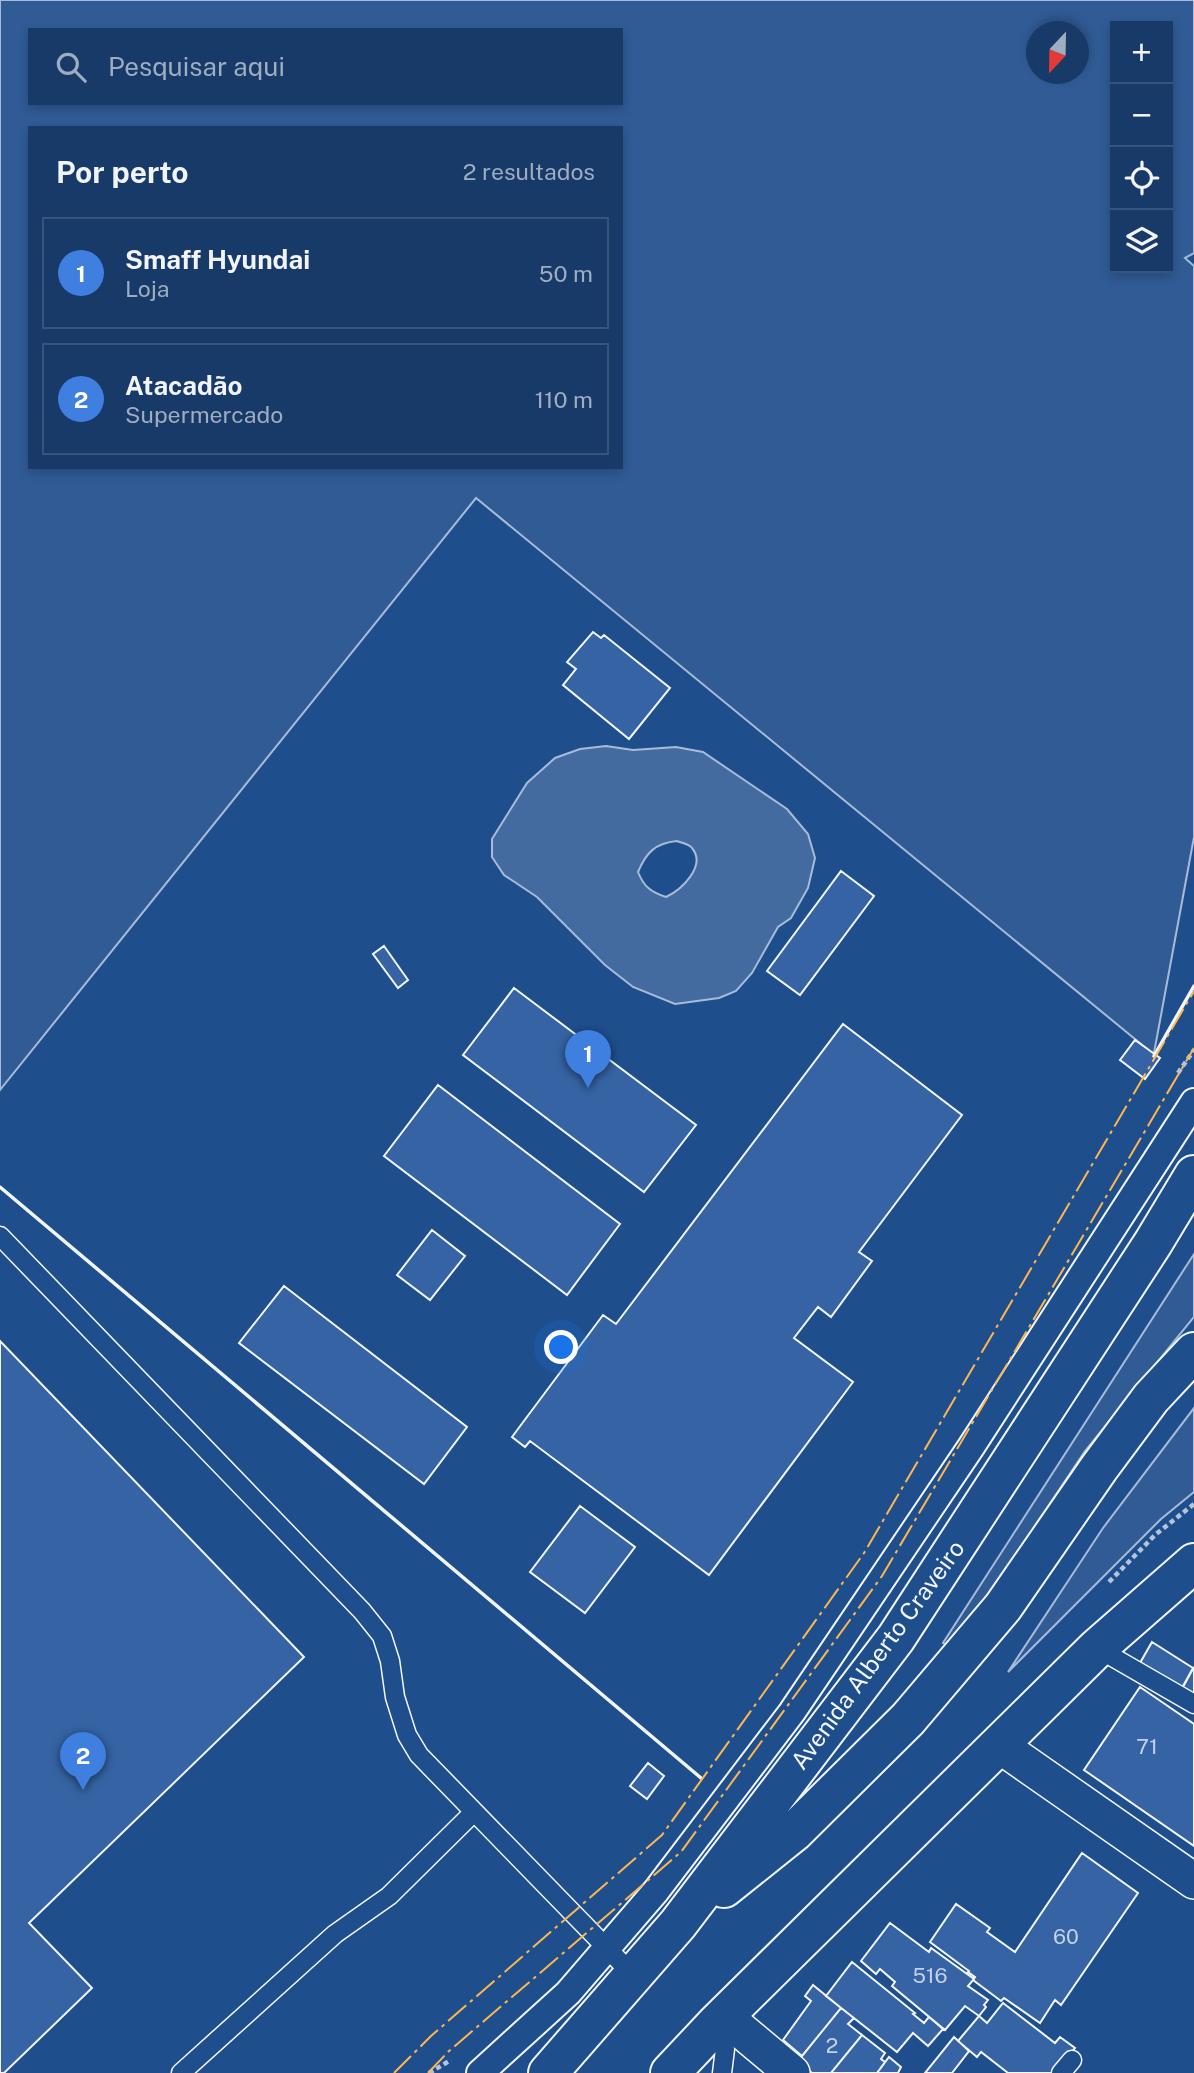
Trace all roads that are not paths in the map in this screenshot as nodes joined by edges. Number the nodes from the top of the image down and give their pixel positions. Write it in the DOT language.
graph roads {
  1 [pos="1194,1102"];
  2 [pos="1194,1175"];
  3 [pos="0,1236"];
  4 [pos="1194,1352"];
  5 [pos="1194,1563"];
  6 [pos="1097,1648"];
  7 [pos="1194,1704"];
  8 [pos="999,1745"];
  9 [pos="474,1812"];
  10 [pos="1194,1881"];
  11 [pos="678,1924"];
  12 [pos="606,1948"];
  13 [pos="634,1976"];
  14 [pos="720,2020"];
  15 [pos="181,2073"];
  16 [pos="480,2073"];
  17 [pos="548,2073"];
  18 [pos="670,2073"];
  19 [pos="722,2073"];
  20 [pos="792,2073"];
  1 -- 12 [label="street"];
  2 -- 11 [label="main road, Avenida Alberto Craveiro"];
  3 -- 9 [label="lane"];
  4 -- 11 [label="main road"];
  5 -- 6 [label="main road"];
  6 -- 7 [label="lane"];
  6 -- 8 [label="main road"];
  8 -- 10 [label="street"];
  8 -- 14 [label="main road"];
  9 -- 12 [label="lane"];
  9 -- 15 [label="lane"];
  11 -- 13 [label="main road, Avenida Alberto Craveiro"];
  12 -- 13 [label="lane"];
  12 -- 16 [label="street"];
  13 -- 17 [label="main road, Avenida Alberto Craveiro"];
  14 -- 18 [label="main road"];
  14 -- 19 [label="lane"];
  14 -- 20 [label="street"];
}
